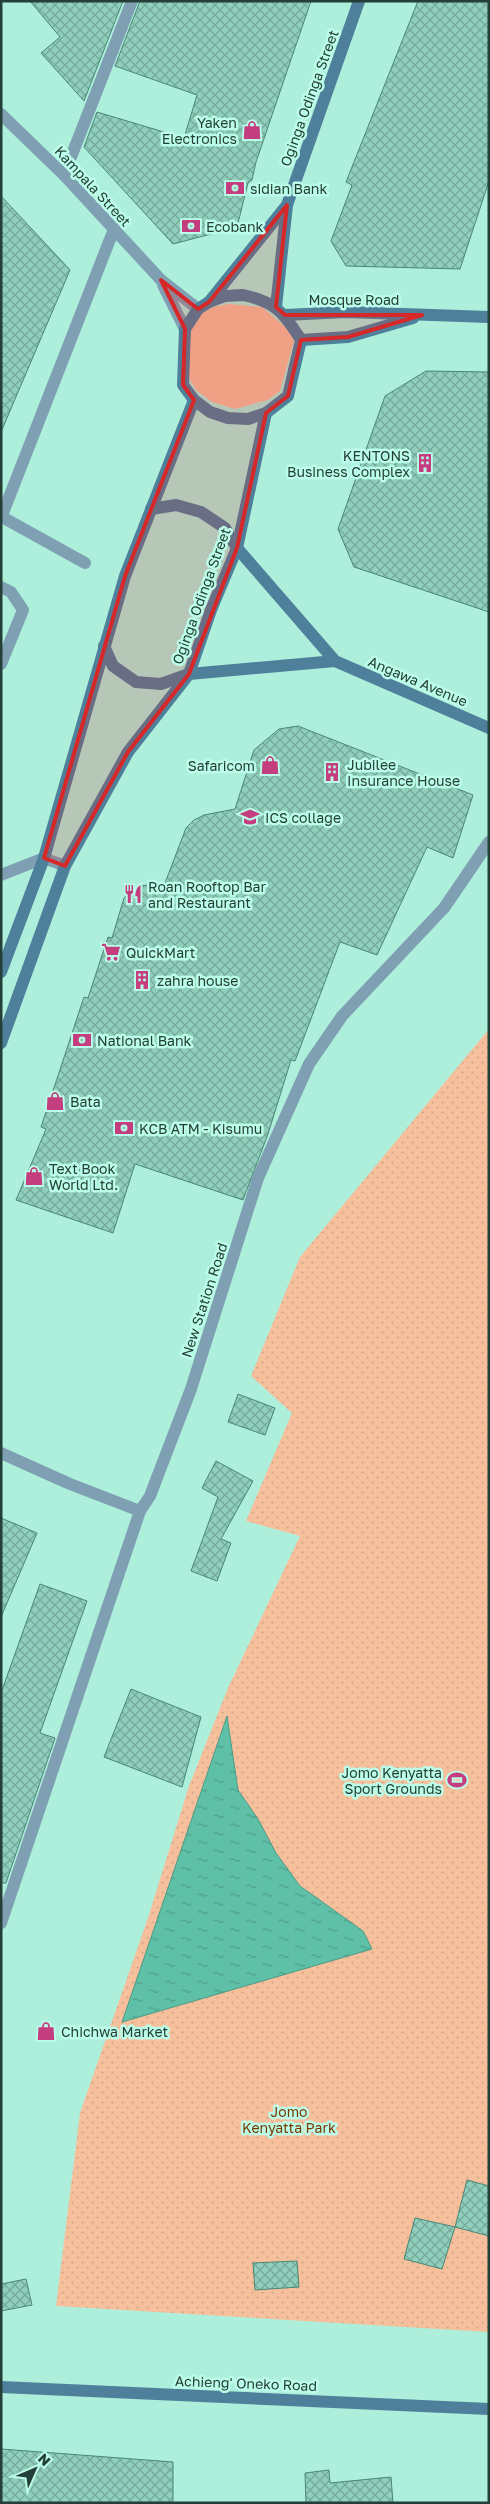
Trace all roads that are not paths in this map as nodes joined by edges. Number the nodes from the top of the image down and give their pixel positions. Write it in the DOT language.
graph roads {
  1 [pos="132,1"];
  2 [pos="359,1"];
  3 [pos="1,114"];
  4 [pos="64,176"];
  5 [pos="287,205"];
  6 [pos="114,229"];
  7 [pos="161,280"];
  8 [pos="209,302"];
  9 [pos="198,309"];
  10 [pos="281,311"];
  11 [pos="422,315"];
  12 [pos="489,317"];
  13 [pos="185,328"];
  14 [pos="301,340"];
  15 [pos="194,400"];
  16 [pos="266,413"];
  17 [pos="151,509"];
  18 [pos="1,518"];
  19 [pos="237,548"];
  20 [pos="85,563"];
  21 [pos="1,587"];
  22 [pos="104,646"];
  23 [pos="335,661"];
  24 [pos="1,664"];
  25 [pos="189,674"];
  26 [pos="489,728"];
  27 [pos="489,842"];
  28 [pos="44,858"];
  29 [pos="65,866"];
  30 [pos="1,875"];
  31 [pos="1,972"];
  32 [pos="1,1043"];
  33 [pos="1,1453"];
  34 [pos="140,1511"];
  35 [pos="1,1924"];
  36 [pos="1,2388"];
  37 [pos="489,2408"];
  1 -- 4 [label="street"];
  2 -- 5 [label="main road, Oginga Odinga Street"];
  3 -- 4 [label="street, Kampala Street"];
  4 -- 6 [label="street, Kampala Street"];
  5 -- 8 [label="main road"];
  5 -- 10 [label="main road"];
  6 -- 7 [label="street, Kampala Street"];
  6 -- 18 [label="street"];
  7 -- 9 [label="street, Kampala Street"];
  7 -- 13 [label="street, Kampala Street"];
  8 -- 9 [label="main road"];
  8 -- 10 [label="main road"];
  9 -- 13 [label="main road"];
  10 -- 11 [label="main road, Mosque Road"];
  10 -- 14 [label="main road"];
  11 -- 12 [label="main road, Mosque Road"];
  11 -- 14 [label="main road, Mosque Road"];
  13 -- 15 [label="main road"];
  14 -- 16 [label="main road"];
  15 -- 16 [label="main road"];
  15 -- 17 [label="main road"];
  16 -- 19 [label="main road, Oginga Odinga Street"];
  17 -- 19 [label="main road, Angawa Avenue"];
  17 -- 22 [label="main road"];
  18 -- 20 [label="street"];
  19 -- 23 [label="main road, Angawa Avenue"];
  19 -- 25 [label="main road, Oginga Odinga Street"];
  21 -- 24 [label="street"];
  22 -- 25 [label="main road, Angawa Avenue"];
  22 -- 28 [label="main road"];
  23 -- 25 [label="main road, Angawa Avenue"];
  23 -- 26 [label="main road, Angawa Avenue"];
  25 -- 29 [label="main road, Oginga Odinga Street"];
  27 -- 34 [label="street, New Station Road"];
  28 -- 29 [label="street"];
  28 -- 30 [label="street"];
  28 -- 31 [label="main road"];
  29 -- 32 [label="main road, Oginga Odinga Street"];
  33 -- 34 [label="street"];
  34 -- 35 [label="street, New Station Road"];
  36 -- 37 [label="main road, Achieng' Oneko Road"];
}
